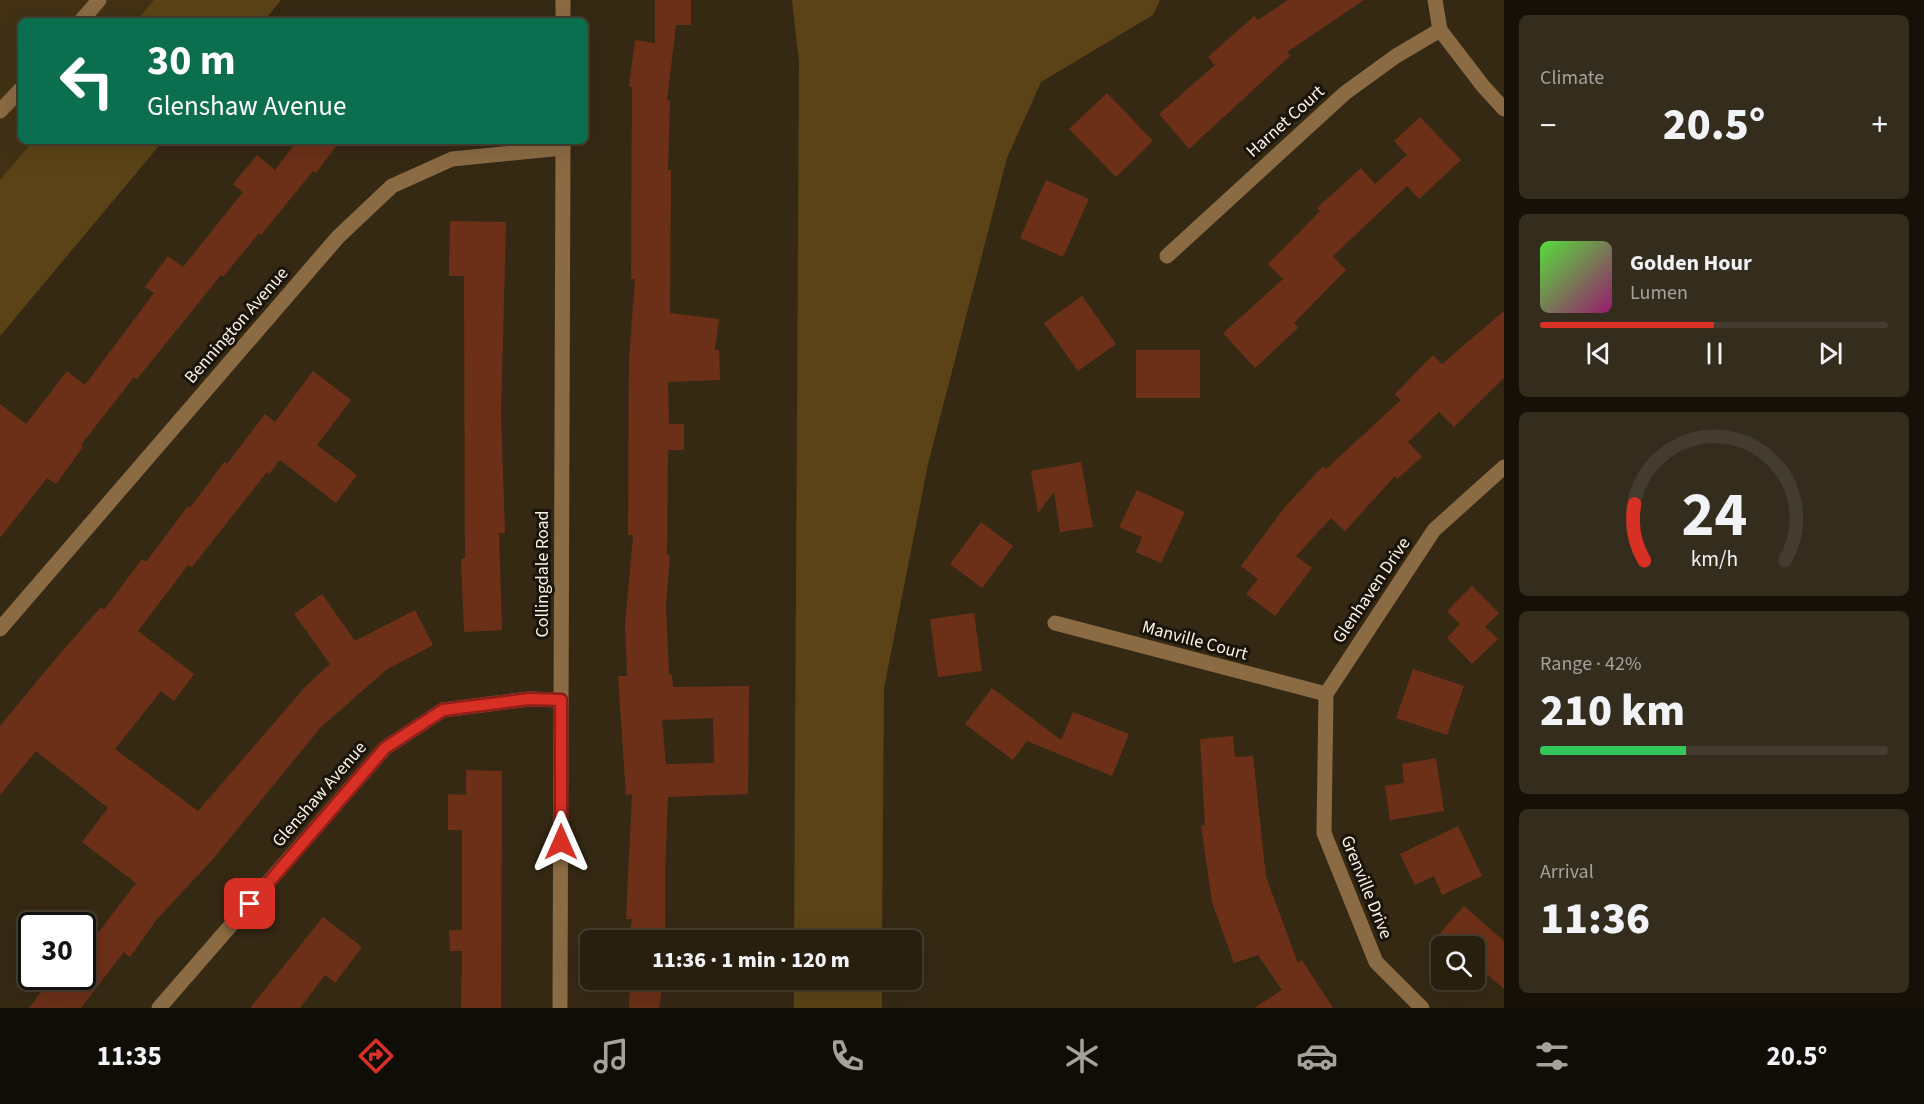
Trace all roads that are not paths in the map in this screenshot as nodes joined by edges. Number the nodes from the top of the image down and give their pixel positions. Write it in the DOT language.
graph roads {
  1 [pos="99,0"];
  2 [pos="563,0"];
  3 [pos="1435,0"];
  4 [pos="84,18"];
  5 [pos="563,18"];
  6 [pos="1440,30"];
  7 [pos="18,92"];
  8 [pos="1504,109"];
  9 [pos="0,111"];
  10 [pos="563,144"];
  11 [pos="1167,256"];
  12 [pos="1504,466"];
  13 [pos="1055,623"];
  14 [pos="0,629"];
  15 [pos="1326,694"];
  16 [pos="561,700"];
  17 [pos="159,1008"];
  18 [pos="560,1008"];
  19 [pos="1422,1008"];
  1 -- 4 [label="street"];
  2 -- 5 [label="street"];
  3 -- 6 [label="street"];
  6 -- 8 [label="street"];
  6 -- 11 [label="street, Harnet Court"];
  7 -- 9 [label="street"];
  10 -- 14 [label="street, Bennington Avenue"];
  10 -- 16 [label="street, Collingdale Road"];
  12 -- 15 [label="street, Glenhaven Drive"];
  13 -- 15 [label="street, Manville Court"];
  15 -- 19 [label="street, Grenville Drive"];
  16 -- 17 [label="street, Glenshaw Avenue"];
  16 -- 18 [label="street, Collingdale Road"];
}
